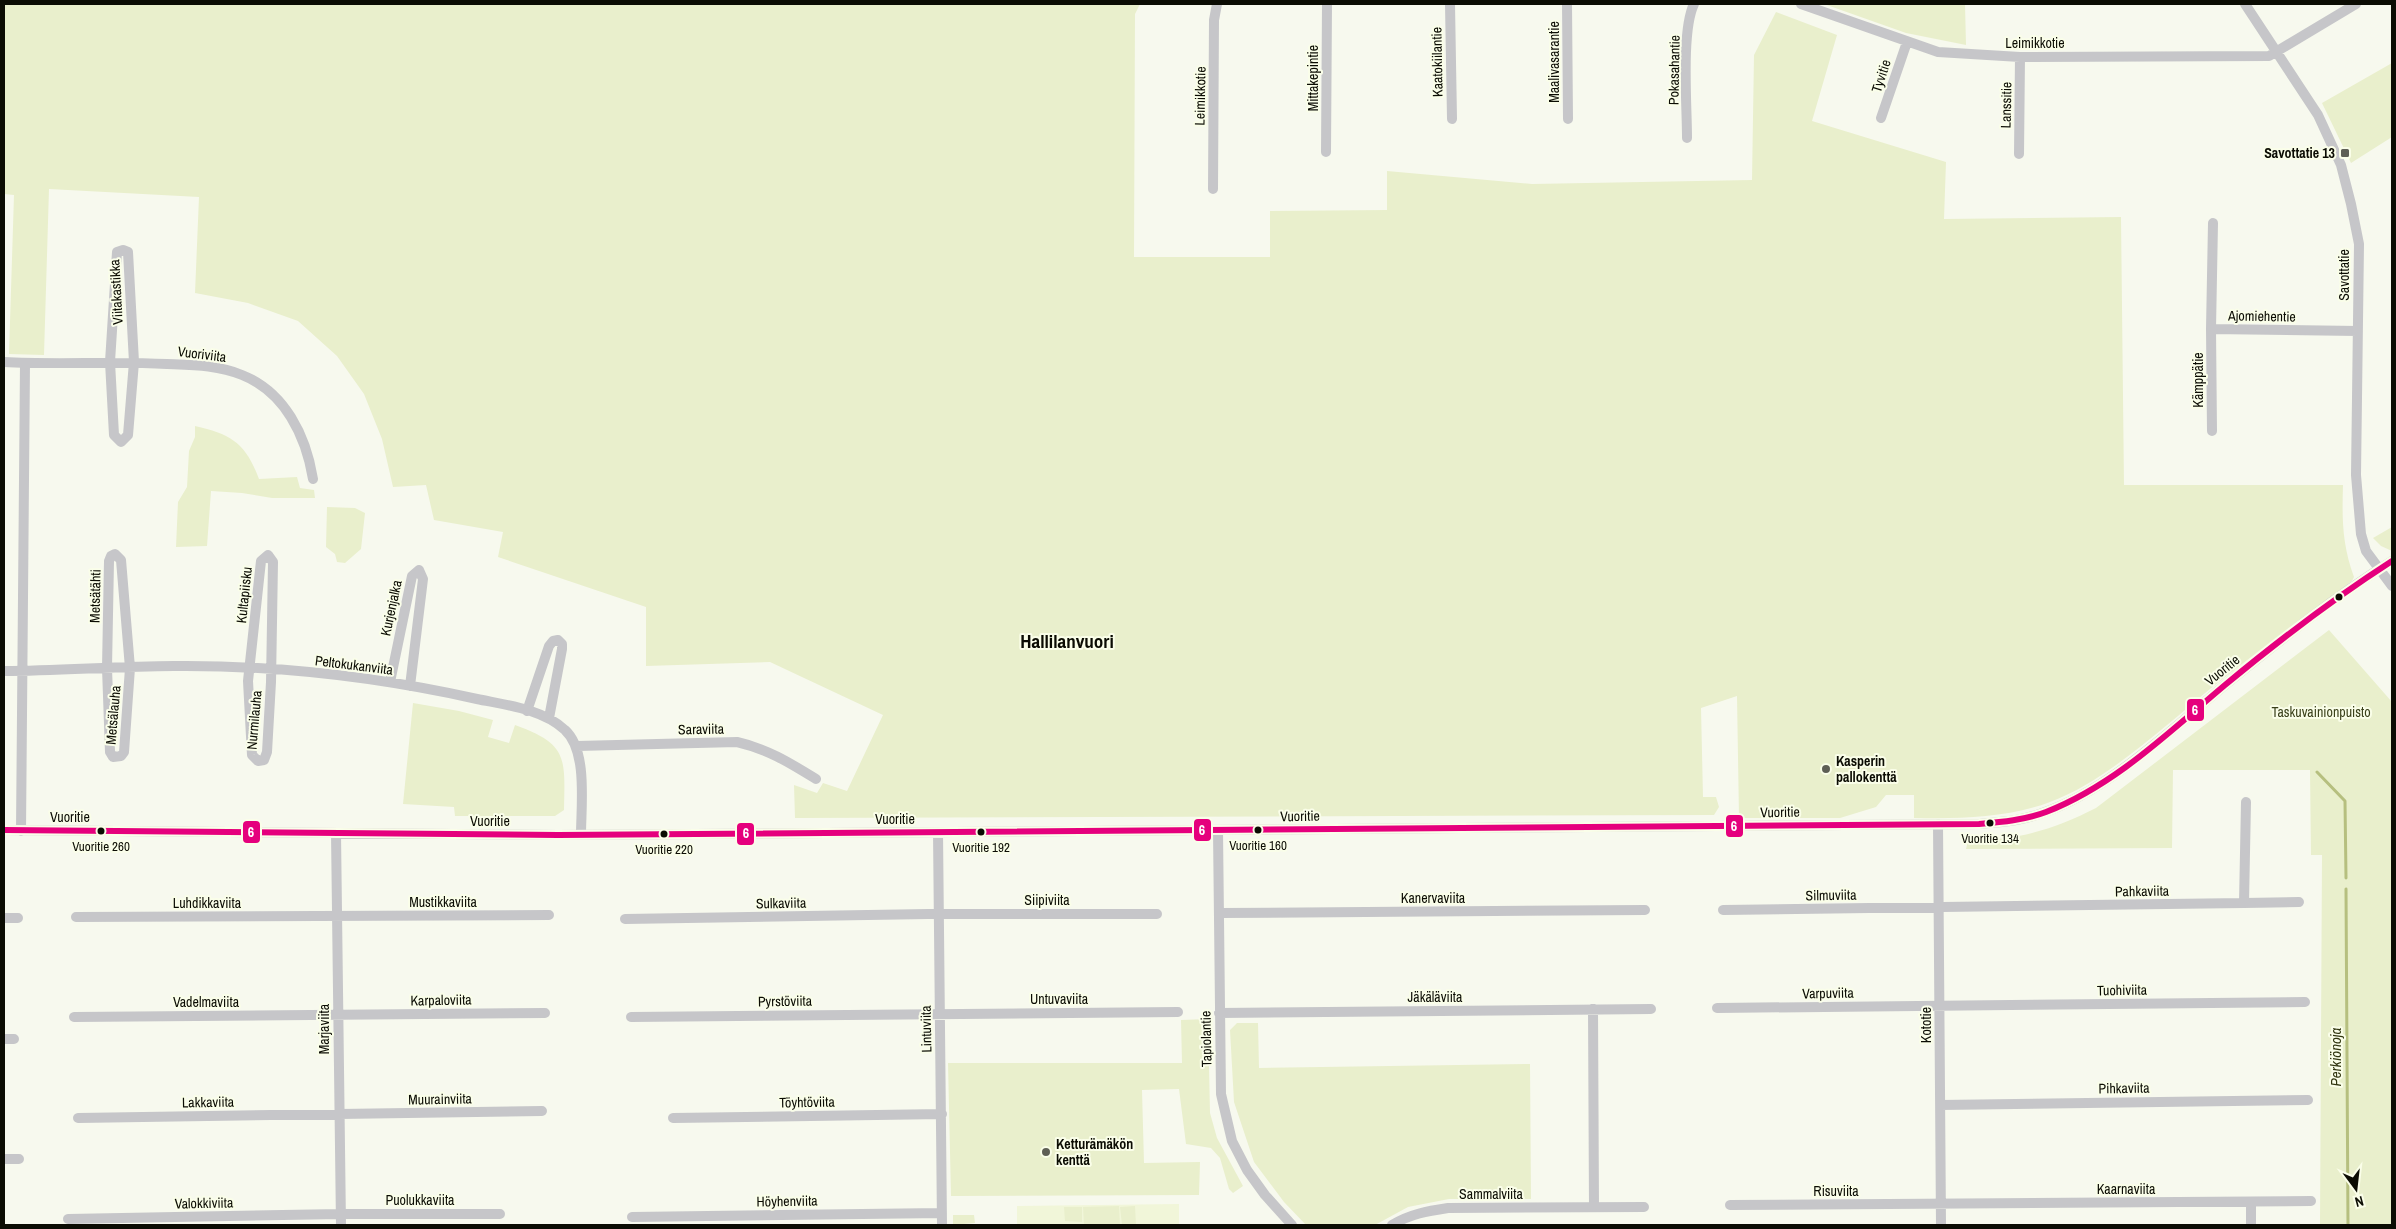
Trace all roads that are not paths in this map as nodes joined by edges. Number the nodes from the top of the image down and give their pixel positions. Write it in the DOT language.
graph roads {
  1 [pos="1217,4"];
  2 [pos="1327,4"];
  3 [pos="1450,4"];
  4 [pos="1567,4"];
  5 [pos="1694,4"];
  6 [pos="1801,4"];
  7 [pos="2245,4"];
  8 [pos="2356,4"];
  9 [pos="1907,42"];
  10 [pos="2277,52"];
  11 [pos="2020,57"];
  12 [pos="1881,118"];
  13 [pos="1452,119"];
  14 [pos="1568,119"];
  15 [pos="1687,138"];
  16 [pos="1326,152"];
  17 [pos="2019,154"];
  18 [pos="1212,189"];
  19 [pos="2212,223"];
  20 [pos="2211,329"];
  21 [pos="2358,330"];
  22 [pos="4,362"];
  23 [pos="110,362"];
  24 [pos="134,362"];
  25 [pos="25,363"];
  26 [pos="2212,432"];
  27 [pos="313,479"];
  28 [pos="2392,561"];
  29 [pos="2379,569"];
  30 [pos="2392,586"];
  31 [pos="107,668"];
  32 [pos="130,668"];
  33 [pos="250,668"];
  34 [pos="272,670"];
  35 [pos="4,671"];
  36 [pos="22,671"];
  37 [pos="390,682"];
  38 [pos="410,686"];
  39 [pos="527,711"];
  40 [pos="549,718"];
  41 [pos="577,746"];
  42 [pos="816,779"];
  43 [pos="2246,802"];
  44 [pos="1938,824"];
  45 [pos="4,830"];
  46 [pos="20,831"];
  47 [pos="1218,831"];
  48 [pos="938,832"];
  49 [pos="336,833"];
  50 [pos="581,835"];
  51 [pos="2299,902"];
  52 [pos="2244,903"];
  53 [pos="1939,907"];
  54 [pos="1646,910"];
  55 [pos="1723,910"];
  56 [pos="1220,913"];
  57 [pos="938,914"];
  58 [pos="1157,914"];
  59 [pos="549,915"];
  60 [pos="337,916"];
  61 [pos="76,917"];
  62 [pos="4,918"];
  63 [pos="18,918"];
  64 [pos="625,919"];
  65 [pos="2305,1002"];
  66 [pos="1940,1005"];
  67 [pos="1717,1008"];
  68 [pos="1593,1009"];
  69 [pos="1651,1009"];
  70 [pos="1178,1012"];
  71 [pos="545,1013"];
  72 [pos="939,1013"];
  73 [pos="1219,1013"];
  74 [pos="337,1015"];
  75 [pos="74,1017"];
  76 [pos="631,1017"];
  77 [pos="2308,1100"];
  78 [pos="1940,1105"];
  79 [pos="542,1112"];
  80 [pos="338,1114"];
  81 [pos="942,1114"];
  82 [pos="78,1118"];
  83 [pos="673,1118"];
  84 [pos="4,1159"];
  85 [pos="19,1159"];
  86 [pos="2312,1201"];
  87 [pos="2251,1202"];
  88 [pos="1941,1204"];
  89 [pos="1730,1206"];
  90 [pos="1594,1207"];
  91 [pos="1644,1207"];
  92 [pos="942,1213"];
  93 [pos="340,1214"];
  94 [pos="500,1214"];
  95 [pos="632,1217"];
  96 [pos="68,1220"];
  97 [pos="340,1225"];
  98 [pos="942,1225"];
  99 [pos="1292,1225"];
  100 [pos="1392,1225"];
  101 [pos="1941,1225"];
  102 [pos="2251,1225"];
  1 -- 18 [label="street, Leimikkotie"];
  2 -- 16 [label="street, Mittakepintie"];
  3 -- 13 [label="street, Kaatokiilantie"];
  4 -- 14 [label="street, Maalivasarantie"];
  5 -- 15 [label="street, Pokasahantie"];
  6 -- 9 [label="street, Leimikkotie"];
  7 -- 10 [label="street, Savottatie"];
  8 -- 10 [label="street"];
  9 -- 11 [label="street, Leimikkotie"];
  9 -- 12 [label="street, Tyvitie"];
  10 -- 11 [label="street, Leimikkotie"];
  10 -- 21 [label="street, Savottatie"];
  11 -- 17 [label="street, Lanssitie"];
  19 -- 20 [label="street, Ajomiehentie"];
  20 -- 21 [label="street, Ajomiehentie"];
  20 -- 26 [label="street, Kämppätie"];
  21 -- 29 [label="street, Savottatie"];
  22 -- 25 [label="street, Vuoriviita"];
  23 -- 24 [label="street, Vuoriviita"];
  23 -- 24 [label="street"];
  23 -- 24 [label="street, Viitakastikka"];
  23 -- 25 [label="street, Vuoriviita"];
  24 -- 27 [label="street, Vuoriviita"];
  25 -- 36 [label="street"];
  28 -- 29 [label="street, Vuoritie"];
  29 -- 30 [label="street, Savottatie"];
  29 -- 44 [label="street, Vuoritie"];
  31 -- 32 [label="street, Peltokukanviita"];
  31 -- 32 [label="street, Metsälauha"];
  31 -- 32 [label="street, Metsätähti"];
  31 -- 36 [label="street, Peltokukanviita"];
  32 -- 33 [label="street, Peltokukanviita"];
  33 -- 34 [label="street, Peltokukanviita"];
  33 -- 34 [label="street, Nurmilauha"];
  33 -- 34 [label="street, Kultapiisku"];
  34 -- 37 [label="street, Peltokukanviita"];
  35 -- 36 [label="street, Peltokukanviita"];
  36 -- 46 [label="street"];
  37 -- 38 [label="street, Peltokukanviita"];
  37 -- 38 [label="street, Kurjenjalka"];
  38 -- 39 [label="street, Peltokukanviita"];
  39 -- 40 [label="street, Peltokukanviita"];
  39 -- 40 [label="street"];
  40 -- 41 [label="street, Peltokukanviita"];
  41 -- 42 [label="street, Saraviita"];
  41 -- 50 [label="street"];
  43 -- 52 [label="street"];
  44 -- 47 [label="street, Vuoritie"];
  44 -- 53 [label="street, Kototie"];
  45 -- 46 [label="street, Vuoritie"];
  46 -- 49 [label="street, Vuoritie"];
  47 -- 48 [label="street, Vuoritie"];
  47 -- 56 [label="street, Tapiolantie"];
  48 -- 50 [label="street, Vuoritie"];
  48 -- 57 [label="street, Lintuviita"];
  49 -- 50 [label="street, Vuoritie"];
  49 -- 60 [label="street, Marjaviita"];
  51 -- 52 [label="street, Pahkaviita"];
  52 -- 53 [label="street, Pahkaviita"];
  53 -- 55 [label="street, Silmuviita"];
  53 -- 66 [label="street, Kototie"];
  54 -- 56 [label="street, Kanervaviita"];
  56 -- 73 [label="street, Tapiolantie"];
  57 -- 58 [label="street, Siipiviita"];
  57 -- 64 [label="street, Sulkaviita"];
  57 -- 72 [label="street, Lintuviita"];
  59 -- 60 [label="street, Mustikkaviita"];
  60 -- 61 [label="street, Luhdikkaviita"];
  60 -- 74 [label="street, Marjaviita"];
  62 -- 63 [label="street"];
  65 -- 66 [label="street, Tuohiviita"];
  66 -- 67 [label="street, Varpuviita"];
  66 -- 78 [label="street, Kototie"];
  68 -- 69 [label="street, Jäkäläviita"];
  68 -- 73 [label="street, Jäkäläviita"];
  68 -- 90 [label="street"];
  70 -- 72 [label="street, Untuvaviita"];
  71 -- 74 [label="street, Karpaloviita"];
  72 -- 76 [label="street, Pyrstöviita"];
  72 -- 81 [label="street, Lintuviita"];
  73 -- 99 [label="street, Tapiolantie"];
  74 -- 75 [label="street, Vadelmaviita"];
  74 -- 80 [label="street, Marjaviita"];
  77 -- 78 [label="street, Pihkaviita"];
  78 -- 88 [label="street, Kototie"];
  79 -- 80 [label="street, Muurainviita"];
  80 -- 82 [label="street, Lakkaviita"];
  80 -- 93 [label="street, Marjaviita"];
  81 -- 83 [label="street, Töyhtöviita"];
  81 -- 92 [label="street, Lintuviita"];
  84 -- 85 [label="street"];
  86 -- 87 [label="street, Kaarnaviita"];
  87 -- 88 [label="street, Kaarnaviita"];
  87 -- 102 [label="street"];
  88 -- 89 [label="street, Risuviita"];
  88 -- 101 [label="street, Kototie"];
  90 -- 91 [label="street, Sammalviita"];
  90 -- 100 [label="street, Sammalviita"];
  92 -- 95 [label="street, Höyhenviita"];
  92 -- 98 [label="street, Lintuviita"];
  93 -- 94 [label="street, Puolukkaviita"];
  93 -- 96 [label="street, Valokkiviita"];
  93 -- 97 [label="street, Marjaviita"];
}
